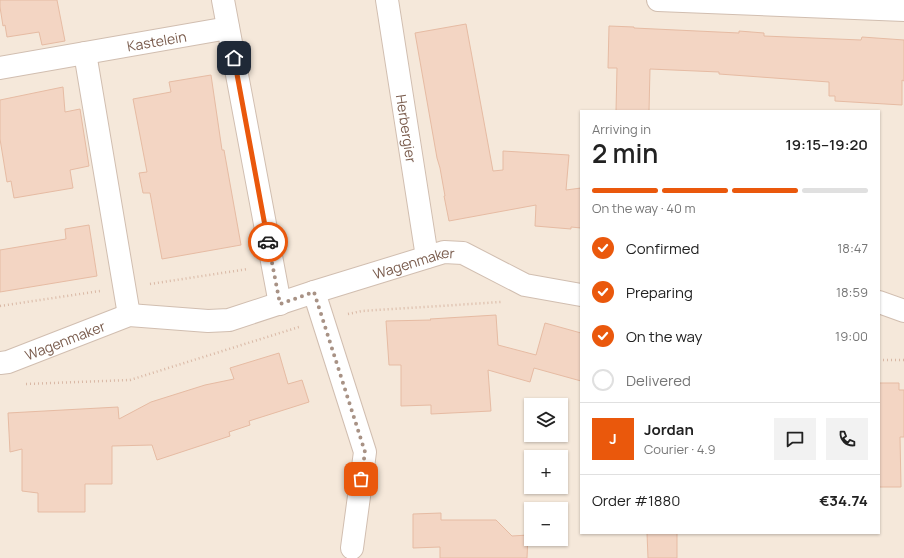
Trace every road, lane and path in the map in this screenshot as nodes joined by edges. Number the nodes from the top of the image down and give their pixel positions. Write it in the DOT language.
graph roads {
  1 [pos="223,0"];
  2 [pos="388,0"];
  3 [pos="658,0"];
  4 [pos="904,10"];
  5 [pos="228,28"];
  6 [pos="85,53"];
  7 [pos="0,68"];
  8 [pos="427,257"];
  9 [pos="314,292"];
  10 [pos="580,295"];
  11 [pos="505,302"];
  12 [pos="880,302"];
  13 [pos="280,304"];
  14 [pos="362,311"];
  15 [pos="904,311"];
  16 [pos="129,315"];
  17 [pos="323,320"];
  18 [pos="880,360"];
  19 [pos="904,360"];
  20 [pos="0,363"];
  21 [pos="23,384"];
  22 [pos="352,548"];
  1 -- 5 [label="street"];
  2 -- 8 [label="street, Herbergier"];
  3 -- 4 [label="street"];
  5 -- 6 [label="street, Kastelein"];
  5 -- 13 [label="street"];
  6 -- 7 [label="street, Kastelein"];
  6 -- 16 [label="street"];
  8 -- 9 [label="street, Wagenmaker"];
  8 -- 10 [label="street, Wagenmaker"];
  9 -- 13 [label="street, Wagenmaker"];
  9 -- 17 [label="street"];
  11 -- 14 [label="path"];
  12 -- 15 [label="street"];
  13 -- 16 [label="street, Wagenmaker"];
  16 -- 20 [label="street, Wagenmaker"];
  17 -- 21 [label="path"];
  17 -- 22 [label="street"];
  18 -- 19 [label="path"];
}
